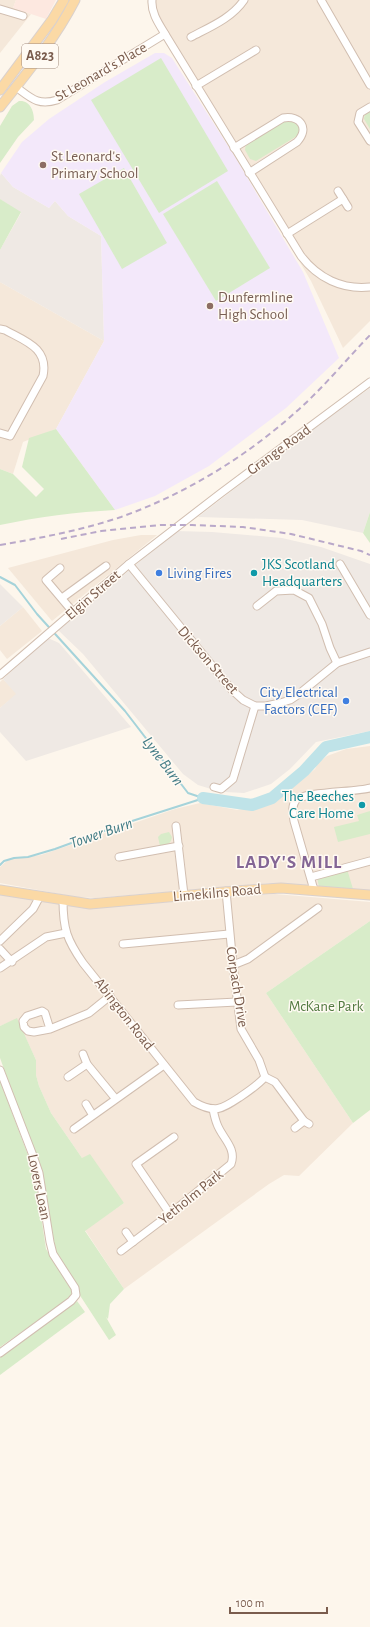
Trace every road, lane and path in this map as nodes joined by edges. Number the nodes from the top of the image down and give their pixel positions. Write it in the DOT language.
graph roads {
  1 [pos="64,0"];
  2 [pos="75,0"];
  3 [pos="152,0"];
  4 [pos="244,0"];
  5 [pos="321,0"];
  6 [pos="0,9"];
  7 [pos="23,16"];
  8 [pos="165,34"];
  9 [pos="191,37"];
  10 [pos="256,50"];
  11 [pos="370,85"];
  12 [pos="196,86"];
  13 [pos="16,87"];
  14 [pos="0,90"];
  15 [pos="0,107"];
  16 [pos="370,107"];
  17 [pos="370,141"];
  18 [pos="234,148"];
  19 [pos="249,173"];
  20 [pos="338,191"];
  21 [pos="343,199"];
  22 [pos="348,207"];
  23 [pos="287,234"];
  24 [pos="370,287"];
  25 [pos="0,329"];
  26 [pos="370,382"];
  27 [pos="0,433"];
  28 [pos="188,519"];
  29 [pos="129,564"];
  30 [pos="340,564"];
  31 [pos="106,566"];
  32 [pos="60,568"];
  33 [pos="62,598"];
  34 [pos="257,606"];
  35 [pos="73,612"];
  36 [pos="370,615"];
  37 [pos="370,652"];
  38 [pos="337,663"];
  39 [pos="0,675"];
  40 [pos="255,706"];
  41 [pos="214,787"];
  42 [pos="370,788"];
  43 [pos="176,826"];
  44 [pos="179,846"];
  45 [pos="119,857"];
  46 [pos="370,861"];
  47 [pos="311,877"];
  48 [pos="0,890"];
  49 [pos="314,890"];
  50 [pos="226,892"];
  51 [pos="184,895"];
  52 [pos="370,895"];
  53 [pos="40,896"];
  54 [pos="63,900"];
  55 [pos="318,908"];
  56 [pos="66,933"];
  57 [pos="230,934"];
  58 [pos="0,941"];
  59 [pos="123,944"];
  60 [pos="0,950"];
  61 [pos="12,962"];
  62 [pos="233,965"];
  63 [pos="0,968"];
  64 [pos="110,996"];
  65 [pos="237,1002"];
  66 [pos="178,1005"];
  67 [pos="50,1029"];
  68 [pos="83,1054"];
  69 [pos="87,1064"];
  70 [pos="164,1065"];
  71 [pos="0,1070"];
  72 [pos="68,1077"];
  73 [pos="265,1077"];
  74 [pos="116,1098"];
  75 [pos="86,1104"];
  76 [pos="213,1109"];
  77 [pos="92,1114"];
  78 [pos="295,1128"];
  79 [pos="74,1129"];
  80 [pos="174,1137"];
  81 [pos="170,1214"];
  82 [pos="126,1232"];
  83 [pos="133,1242"];
  84 [pos="122,1251"];
  85 [pos="0,1354"];
  1 -- 14 [label="main road, A823"];
  2 -- 13 [label="main road, A823"];
  3 -- 8 [label="street"];
  4 -- 9 [label="street"];
  5 -- 11 [label="street"];
  6 -- 7 [label="street"];
  8 -- 12 [label="street"];
  8 -- 13 [label="street, St Leonard's Place"];
  10 -- 12 [label="street"];
  12 -- 18 [label="street"];
  13 -- 15 [label="main road, A823"];
  16 -- 17 [label="street"];
  18 -- 19 [label="street"];
  18 -- 19 [label="street"];
  19 -- 23 [label="street"];
  20 -- 21 [label="street"];
  21 -- 22 [label="street"];
  21 -- 23 [label="street"];
  23 -- 24 [label="street"];
  25 -- 27 [label="street"];
  26 -- 28 [label="street, Grange Road"];
  28 -- 29 [label="street, Elgin Street"];
  29 -- 35 [label="street, Elgin Street"];
  29 -- 40 [label="street, Dickson Street"];
  30 -- 36 [label="street"];
  31 -- 33 [label="street"];
  32 -- 33 [label="street"];
  33 -- 35 [label="street"];
  34 -- 38 [label="street"];
  35 -- 39 [label="street, Elgin Street"];
  37 -- 38 [label="street"];
  38 -- 40 [label="street"];
  40 -- 41 [label="street"];
  42 -- 47 [label="street"];
  43 -- 44 [label="street"];
  44 -- 45 [label="street"];
  44 -- 51 [label="street"];
  46 -- 47 [label="street"];
  47 -- 49 [label="street"];
  48 -- 53 [label="main road, Limekilns Road"];
  49 -- 50 [label="main road, Limekilns Road"];
  49 -- 52 [label="main road, Limekilns Road"];
  50 -- 51 [label="main road, Limekilns Road"];
  50 -- 57 [label="street, Corpach Drive"];
  51 -- 54 [label="main road, Limekilns Road"];
  53 -- 54 [label="main road, Limekilns Road"];
  53 -- 58 [label="street"];
  54 -- 56 [label="street, Abington Road"];
  55 -- 62 [label="street"];
  56 -- 61 [label="street"];
  56 -- 64 [label="street, Abington Road"];
  57 -- 59 [label="street"];
  57 -- 62 [label="street, Corpach Drive"];
  60 -- 61 [label="street"];
  61 -- 63 [label="street"];
  62 -- 65 [label="street, Corpach Drive"];
  64 -- 67 [label="street"];
  64 -- 70 [label="street, Abington Road"];
  65 -- 66 [label="street"];
  65 -- 73 [label="street, Corpach Drive"];
  68 -- 69 [label="street"];
  69 -- 72 [label="street"];
  69 -- 74 [label="street"];
  70 -- 74 [label="street"];
  70 -- 76 [label="street, Abington Road"];
  71 -- 85 [label="street, Lovers Loan"];
  73 -- 76 [label="street"];
  73 -- 78 [label="street"];
  74 -- 77 [label="street"];
  75 -- 77 [label="street"];
  76 -- 81 [label="street, Yetholm Park"];
  77 -- 79 [label="street"];
  80 -- 81 [label="street"];
  81 -- 83 [label="street, Yetholm Park"];
  82 -- 83 [label="street"];
  83 -- 84 [label="street, Yetholm Park"];
}
